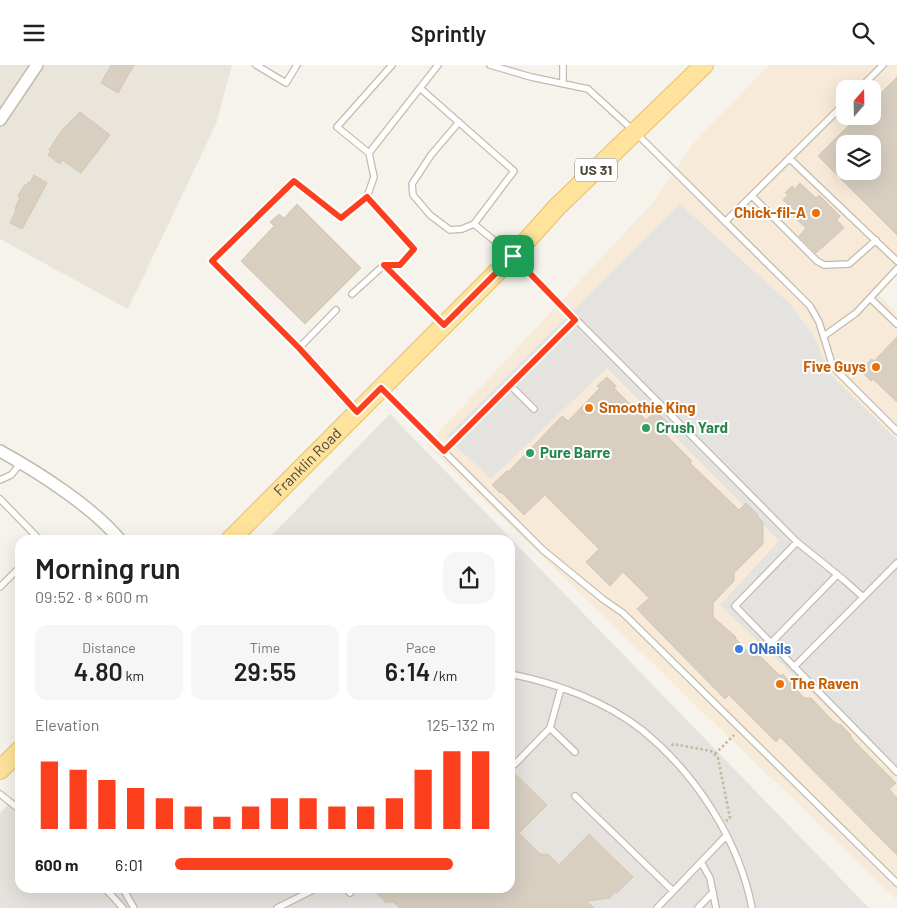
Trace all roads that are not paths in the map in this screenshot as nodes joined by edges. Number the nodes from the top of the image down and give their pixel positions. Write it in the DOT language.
graph roads {
  1 [pos="37,65"];
  2 [pos="256,65"];
  3 [pos="297,65"];
  4 [pos="392,65"];
  5 [pos="438,65"];
  6 [pos="490,65"];
  7 [pos="563,65"];
  8 [pos="704,65"];
  9 [pos="883,65"];
  10 [pos="868,80"];
  11 [pos="563,84"];
  12 [pos="420,88"];
  13 [pos="836,112"];
  14 [pos="0,120"];
  15 [pos="459,122"];
  16 [pos="635,132"];
  17 [pos="369,153"];
  18 [pos="790,158"];
  19 [pos="752,196"];
  20 [pos="367,197"];
  21 [pos="725,222"];
  22 [pos="474,224"];
  23 [pos="876,241"];
  24 [pos="513,256"];
  25 [pos="897,261"];
  26 [pos="384,265"];
  27 [pos="897,269"];
  28 [pos="352,294"];
  29 [pos="870,299"];
  30 [pos="336,311"];
  31 [pos="575,320"];
  32 [pos="444,325"];
  33 [pos="897,325"];
  34 [pos="824,336"];
  35 [pos="299,348"];
  36 [pos="510,385"];
  37 [pos="381,388"];
  38 [pos="534,409"];
  39 [pos="357,412"];
  40 [pos="897,431"];
  41 [pos="0,451"];
  42 [pos="444,451"];
  43 [pos="22,463"];
  44 [pos="0,480"];
  45 [pos="0,499"];
  46 [pos="35,535"];
  47 [pos="115,535"];
  48 [pos="235,535"];
  49 [pos="797,543"];
  50 [pos="897,563"];
  51 [pos="15,572"];
  52 [pos="838,575"];
  53 [pos="0,587"];
  54 [pos="863,597"];
  55 [pos="770,643"];
  56 [pos="794,667"];
  57 [pos="515,675"];
  58 [pos="561,688"];
  59 [pos="550,727"];
  60 [pos="575,752"];
  61 [pos="15,755"];
  62 [pos="515,763"];
  63 [pos="0,770"];
  64 [pos="897,772"];
  65 [pos="0,793"];
  66 [pos="575,795"];
  67 [pos="15,806"];
  68 [pos="726,836"];
  69 [pos="701,862"];
  70 [pos="897,883"];
  71 [pos="673,891"];
  72 [pos="109,893"];
  73 [pos="125,893"];
  74 [pos="307,893"];
  75 [pos="713,893"];
  76 [pos="123,908"];
  77 [pos="134,908"];
  78 [pos="276,908"];
  79 [pos="657,908"];
  80 [pos="698,908"];
  81 [pos="716,908"];
  82 [pos="752,908"];
  1 -- 14 [label="street"];
  2 -- 3 [label="lane"];
  4 -- 17 [label="lane"];
  5 -- 12 [label="lane"];
  6 -- 11 [label="lane"];
  7 -- 11 [label="lane"];
  8 -- 16 [label="main road, Franklin Road / US 31"];
  9 -- 10 [label="lane"];
  11 -- 16 [label="lane"];
  12 -- 15 [label="lane"];
  12 -- 17 [label="lane"];
  13 -- 18 [label="lane"];
  15 -- 22 [label="lane"];
  15 -- 22 [label="lane"];
  16 -- 21 [label="lane"];
  16 -- 24 [label="main road, Franklin Road / US 31"];
  17 -- 20 [label="lane"];
  18 -- 19 [label="lane"];
  18 -- 23 [label="lane"];
  19 -- 21 [label="lane"];
  19 -- 23 [label="lane"];
  20 -- 26 [label="lane"];
  20 -- 35 [label="lane"];
  21 -- 34 [label="lane"];
  22 -- 24 [label="lane"];
  23 -- 25 [label="lane"];
  24 -- 31 [label="lane"];
  24 -- 32 [label="main road, Franklin Road / US 31"];
  26 -- 28 [label="lane"];
  26 -- 32 [label="lane"];
  27 -- 29 [label="lane"];
  29 -- 33 [label="lane"];
  29 -- 34 [label="lane"];
  30 -- 35 [label="lane"];
  31 -- 36 [label="lane"];
  31 -- 49 [label="lane"];
  32 -- 37 [label="main road, Franklin Road / US 31"];
  34 -- 40 [label="lane"];
  35 -- 39 [label="lane"];
  36 -- 38 [label="lane"];
  36 -- 42 [label="lane"];
  37 -- 39 [label="main road, Franklin Road / US 31"];
  37 -- 42 [label="lane"];
  39 -- 48 [label="main road, Franklin Road / US 31"];
  41 -- 43 [label="street"];
  42 -- 70 [label="lane"];
  43 -- 44 [label="lane"];
  43 -- 47 [label="street"];
  45 -- 46 [label="lane"];
  49 -- 52 [label="lane"];
  49 -- 55 [label="lane"];
  50 -- 54 [label="lane"];
  51 -- 53 [label="lane"];
  52 -- 54 [label="lane"];
  52 -- 55 [label="lane"];
  54 -- 56 [label="lane"];
  55 -- 56 [label="lane"];
  56 -- 64 [label="lane"];
  57 -- 58 [label="lane"];
  58 -- 59 [label="lane"];
  58 -- 68 [label="lane"];
  59 -- 60 [label="lane"];
  59 -- 62 [label="lane"];
  61 -- 63 [label="main road"];
  65 -- 67 [label="lane"];
  66 -- 71 [label="lane"];
  68 -- 69 [label="lane"];
  68 -- 82 [label="lane"];
  69 -- 71 [label="lane"];
  69 -- 75 [label="lane"];
  71 -- 79 [label="lane"];
  72 -- 76 [label="lane"];
  73 -- 77 [label="lane"];
  74 -- 78 [label="lane"];
  75 -- 80 [label="lane"];
  75 -- 81 [label="lane"];
}
